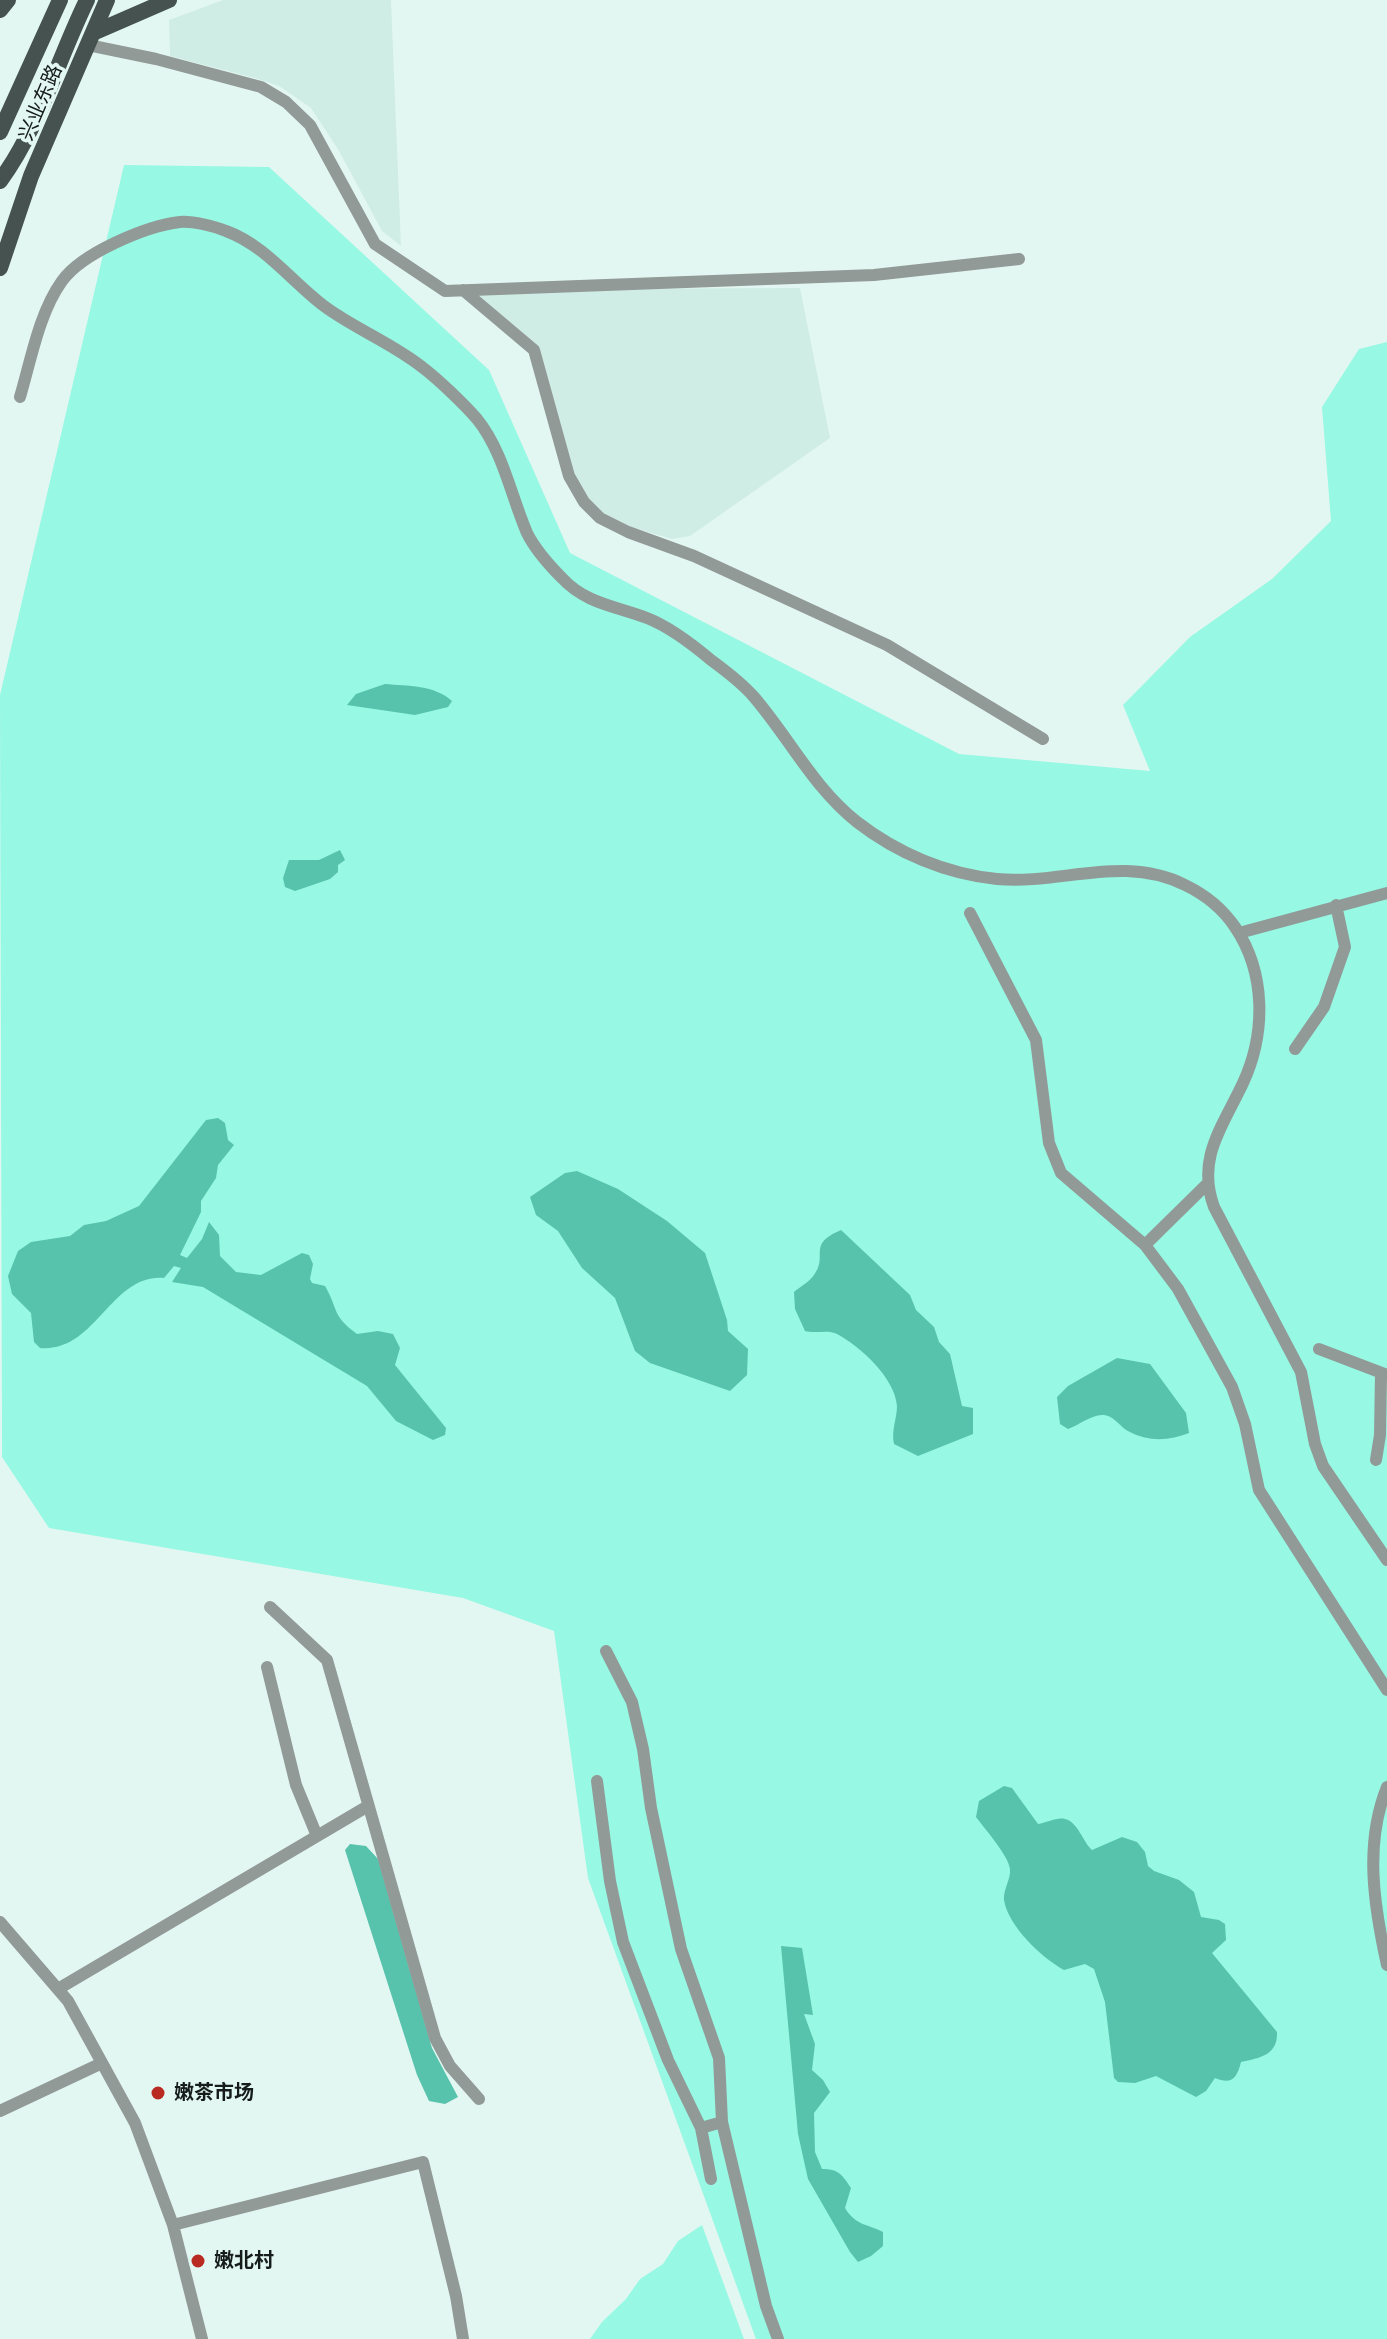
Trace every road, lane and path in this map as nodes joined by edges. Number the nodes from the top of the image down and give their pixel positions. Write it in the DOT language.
graph roads {
  1 [pos="8,0"];
  2 [pos="60,0"];
  3 [pos="87,0"];
  4 [pos="107,0"];
  5 [pos="169,0"];
  6 [pos="0,10"];
  7 [pos="91,39"];
  8 [pos="0,132"];
  9 [pos="0,181"];
  10 [pos="1019,259"];
  11 [pos="0,268"];
  12 [pos="463,290"];
  13 [pos="20,397"];
  14 [pos="1043,739"];
  15 [pos="1387,893"];
  16 [pos="1336,905"];
  17 [pos="970,913"];
  18 [pos="1239,933"];
  19 [pos="1295,1049"];
  20 [pos="1206,1185"];
  21 [pos="1145,1245"];
  22 [pos="1319,1349"];
  23 [pos="1384,1375"];
  24 [pos="1376,1460"];
  25 [pos="1387,1560"];
  26 [pos="270,1607"];
  27 [pos="606,1651"];
  28 [pos="267,1667"];
  29 [pos="1387,1690"];
  30 [pos="597,1781"];
  31 [pos="1387,1787"];
  32 [pos="368,1806"];
  33 [pos="317,1836"];
  34 [pos="0,1922"];
  35 [pos="1387,1965"];
  36 [pos="58,1989"];
  37 [pos="102,2063"];
  38 [pos="479,2099"];
  39 [pos="0,2111"];
  40 [pos="722,2122"];
  41 [pos="701,2128"];
  42 [pos="711,2179"];
  43 [pos="173,2225"];
  44 [pos="202,2339"];
  45 [pos="463,2339"];
  46 [pos="778,2339"];
  1 -- 6 [label="main road"];
  2 -- 8 [label="main road, 兴业东路"];
  3 -- 9 [label="main road"];
  4 -- 7 [label="main road, 兴业东路"];
  5 -- 7 [label="main road"];
  7 -- 11 [label="main road, 兴业东路"];
  7 -- 12 [label="street"];
  10 -- 12 [label="street"];
  12 -- 14 [label="street"];
  13 -- 18 [label="street"];
  15 -- 16 [label="street"];
  16 -- 18 [label="street"];
  16 -- 19 [label="street"];
  17 -- 21 [label="street"];
  18 -- 20 [label="street"];
  20 -- 21 [label="street"];
  20 -- 25 [label="street"];
  21 -- 29 [label="street"];
  22 -- 23 [label="street"];
  23 -- 24 [label="street"];
  26 -- 32 [label="street"];
  27 -- 40 [label="street"];
  28 -- 33 [label="street"];
  30 -- 41 [label="street"];
  31 -- 35 [label="street"];
  32 -- 33 [label="street"];
  32 -- 38 [label="street"];
  33 -- 36 [label="street"];
  34 -- 36 [label="street"];
  36 -- 37 [label="street"];
  37 -- 39 [label="street"];
  37 -- 43 [label="street"];
  40 -- 41 [label="street"];
  40 -- 46 [label="street"];
  41 -- 42 [label="street"];
  43 -- 44 [label="street"];
  43 -- 45 [label="street"];
}
